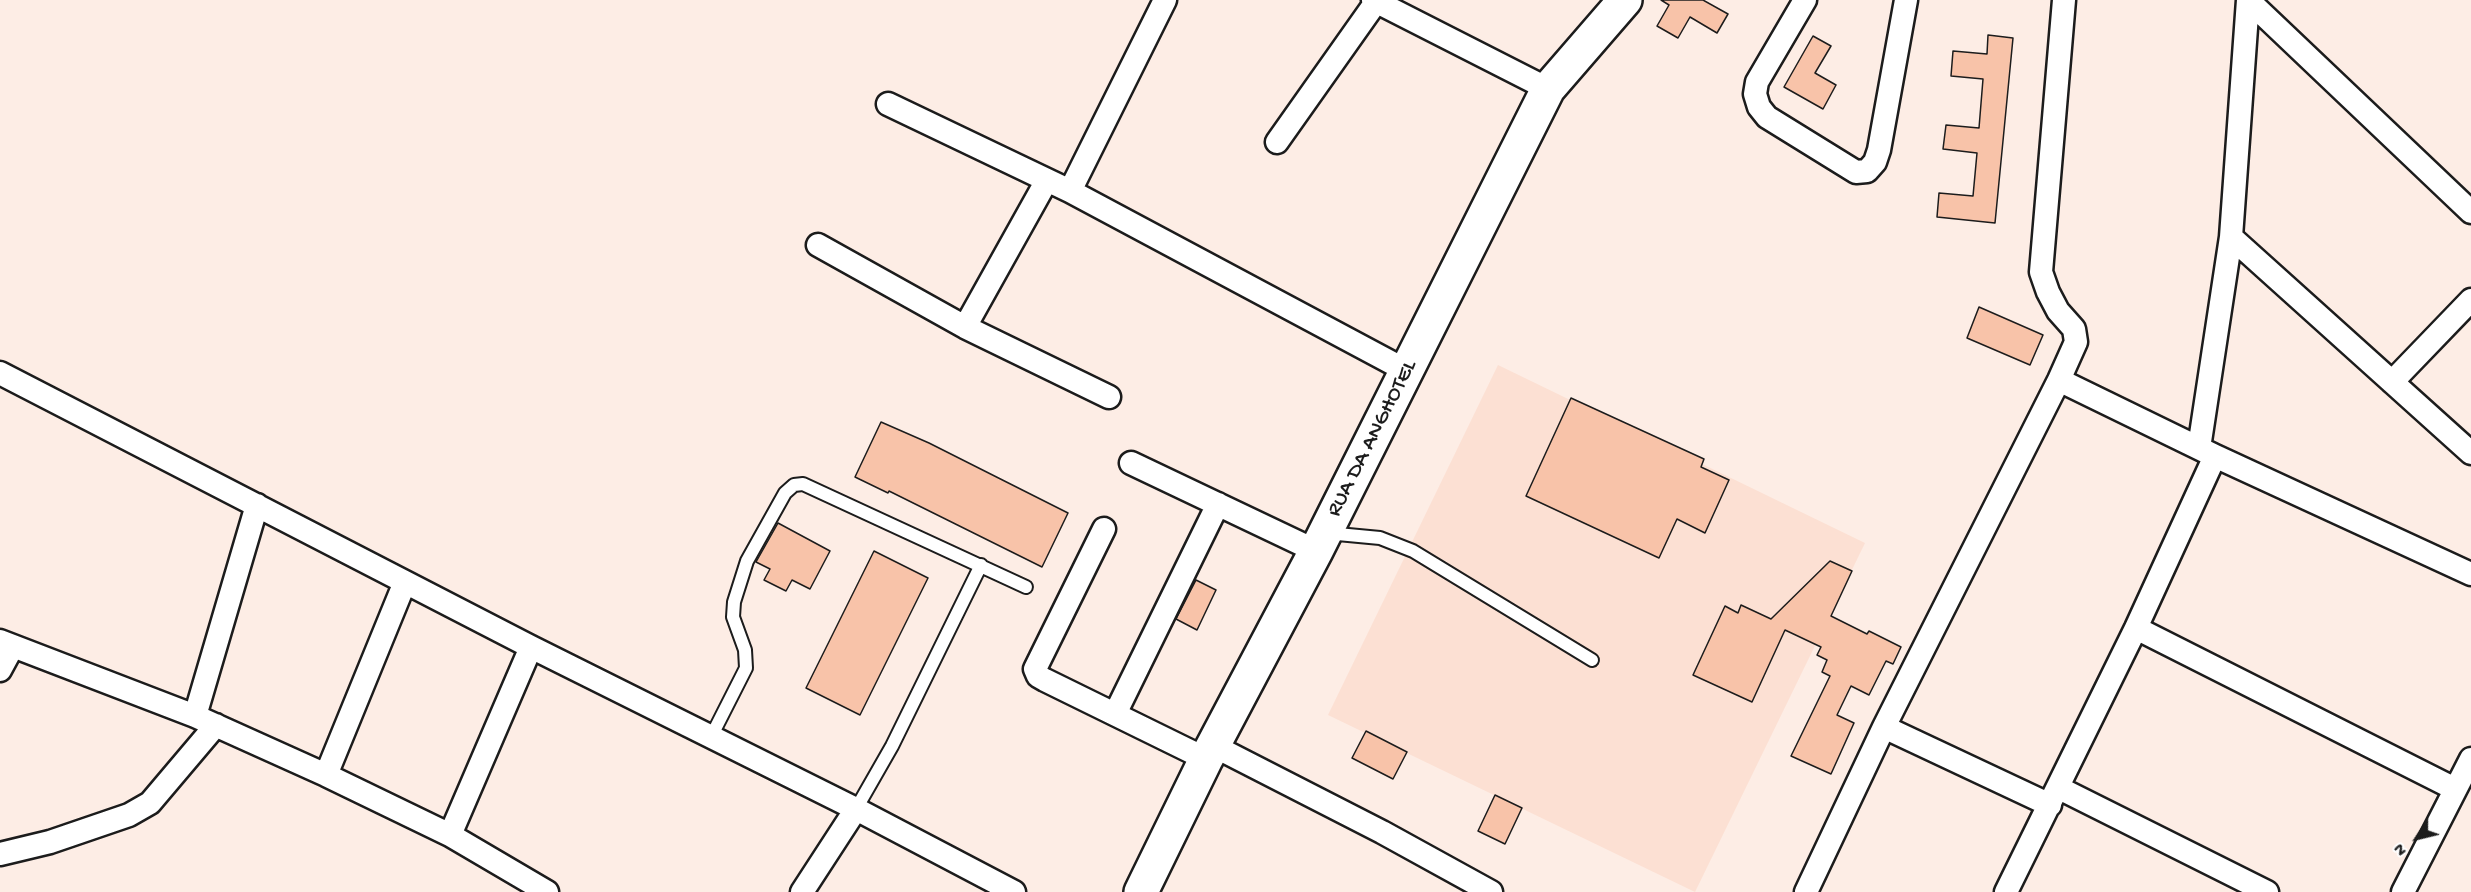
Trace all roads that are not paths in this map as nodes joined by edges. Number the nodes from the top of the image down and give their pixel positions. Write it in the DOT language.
graph roads {
  1 [pos="1164,0"];
  2 [pos="1625,0"];
  3 [pos="1805,0"];
  4 [pos="1906,0"];
  5 [pos="2064,0"];
  6 [pos="2248,0"];
  7 [pos="1374,1"];
  8 [pos="1548,89"];
  9 [pos="888,104"];
  10 [pos="1277,142"];
  11 [pos="1047,180"];
  12 [pos="1070,191"];
  13 [pos="2468,201"];
  14 [pos="2230,237"];
  15 [pos="818,245"];
  16 [pos="2471,300"];
  17 [pos="965,327"];
  18 [pos="1407,371"];
  19 [pos="0,373"];
  20 [pos="2059,380"];
  21 [pos="2392,382"];
  22 [pos="1109,397"];
  23 [pos="2207,452"];
  24 [pos="2471,453"];
  25 [pos="1131,463"];
  26 [pos="1218,504"];
  27 [pos="257,505"];
  28 [pos="1104,529"];
  29 [pos="1321,542"];
  30 [pos="981,566"];
  31 [pos="2471,574"];
  32 [pos="405,582"];
  33 [pos="1026,588"];
  34 [pos="2136,628"];
  35 [pos="7,644"];
  36 [pos="531,647"];
  37 [pos="1592,660"];
  38 [pos="0,670"];
  39 [pos="1114,714"];
  40 [pos="195,716"];
  41 [pos="216,725"];
  42 [pos="1884,727"];
  43 [pos="711,737"];
  44 [pos="1210,753"];
  45 [pos="2471,759"];
  46 [pos="326,775"];
  47 [pos="2455,789"];
  48 [pos="2054,796"];
  49 [pos="856,809"];
  50 [pos="450,835"];
  51 [pos="0,855"];
  52 [pos="1481,890"];
  53 [pos="547,892"];
  54 [pos="802,892"];
  55 [pos="1014,892"];
  56 [pos="1141,892"];
  57 [pos="1806,892"];
  58 [pos="2006,892"];
  59 [pos="2266,892"];
  60 [pos="2403,892"];
  1 -- 12 [label="street"];
  2 -- 8 [label="main road, RUA DA ANGHOTEL"];
  3 -- 4 [label="street"];
  5 -- 20 [label="street"];
  6 -- 13 [label="street"];
  6 -- 14 [label="street"];
  7 -- 8 [label="street"];
  7 -- 10 [label="street"];
  8 -- 18 [label="main road, RUA DA ANGHOTEL"];
  9 -- 11 [label="street"];
  11 -- 12 [label="street"];
  11 -- 17 [label="street"];
  12 -- 18 [label="street"];
  14 -- 21 [label="street"];
  14 -- 23 [label="street"];
  15 -- 17 [label="street"];
  16 -- 21 [label="street"];
  17 -- 22 [label="street"];
  18 -- 29 [label="main road, RUA DA ANGHOTEL"];
  19 -- 27 [label="street"];
  20 -- 23 [label="street"];
  20 -- 42 [label="street"];
  21 -- 24 [label="street"];
  23 -- 31 [label="street"];
  23 -- 34 [label="street"];
  25 -- 26 [label="street"];
  26 -- 29 [label="street"];
  26 -- 39 [label="street"];
  27 -- 32 [label="street"];
  27 -- 40 [label="street"];
  28 -- 39 [label="street"];
  29 -- 37 [label="lane"];
  29 -- 44 [label="main road, RUA DA ANGHOTEL"];
  30 -- 33 [label="lane"];
  30 -- 43 [label="lane"];
  30 -- 49 [label="lane"];
  32 -- 36 [label="street"];
  32 -- 46 [label="street"];
  34 -- 47 [label="street"];
  34 -- 48 [label="street"];
  35 -- 38 [label="street"];
  35 -- 40 [label="street"];
  36 -- 43 [label="street"];
  36 -- 50 [label="street"];
  39 -- 44 [label="street"];
  40 -- 41 [label="street"];
  41 -- 46 [label="street"];
  41 -- 51 [label="street"];
  42 -- 48 [label="street"];
  42 -- 57 [label="street"];
  43 -- 49 [label="street"];
  44 -- 52 [label="street"];
  44 -- 56 [label="main road, RUA DA ANGHOTEL"];
  45 -- 47 [label="street"];
  46 -- 50 [label="street"];
  47 -- 60 [label="street"];
  48 -- 58 [label="street"];
  48 -- 59 [label="street"];
  49 -- 54 [label="street"];
  49 -- 55 [label="street"];
  50 -- 53 [label="street"];
}
